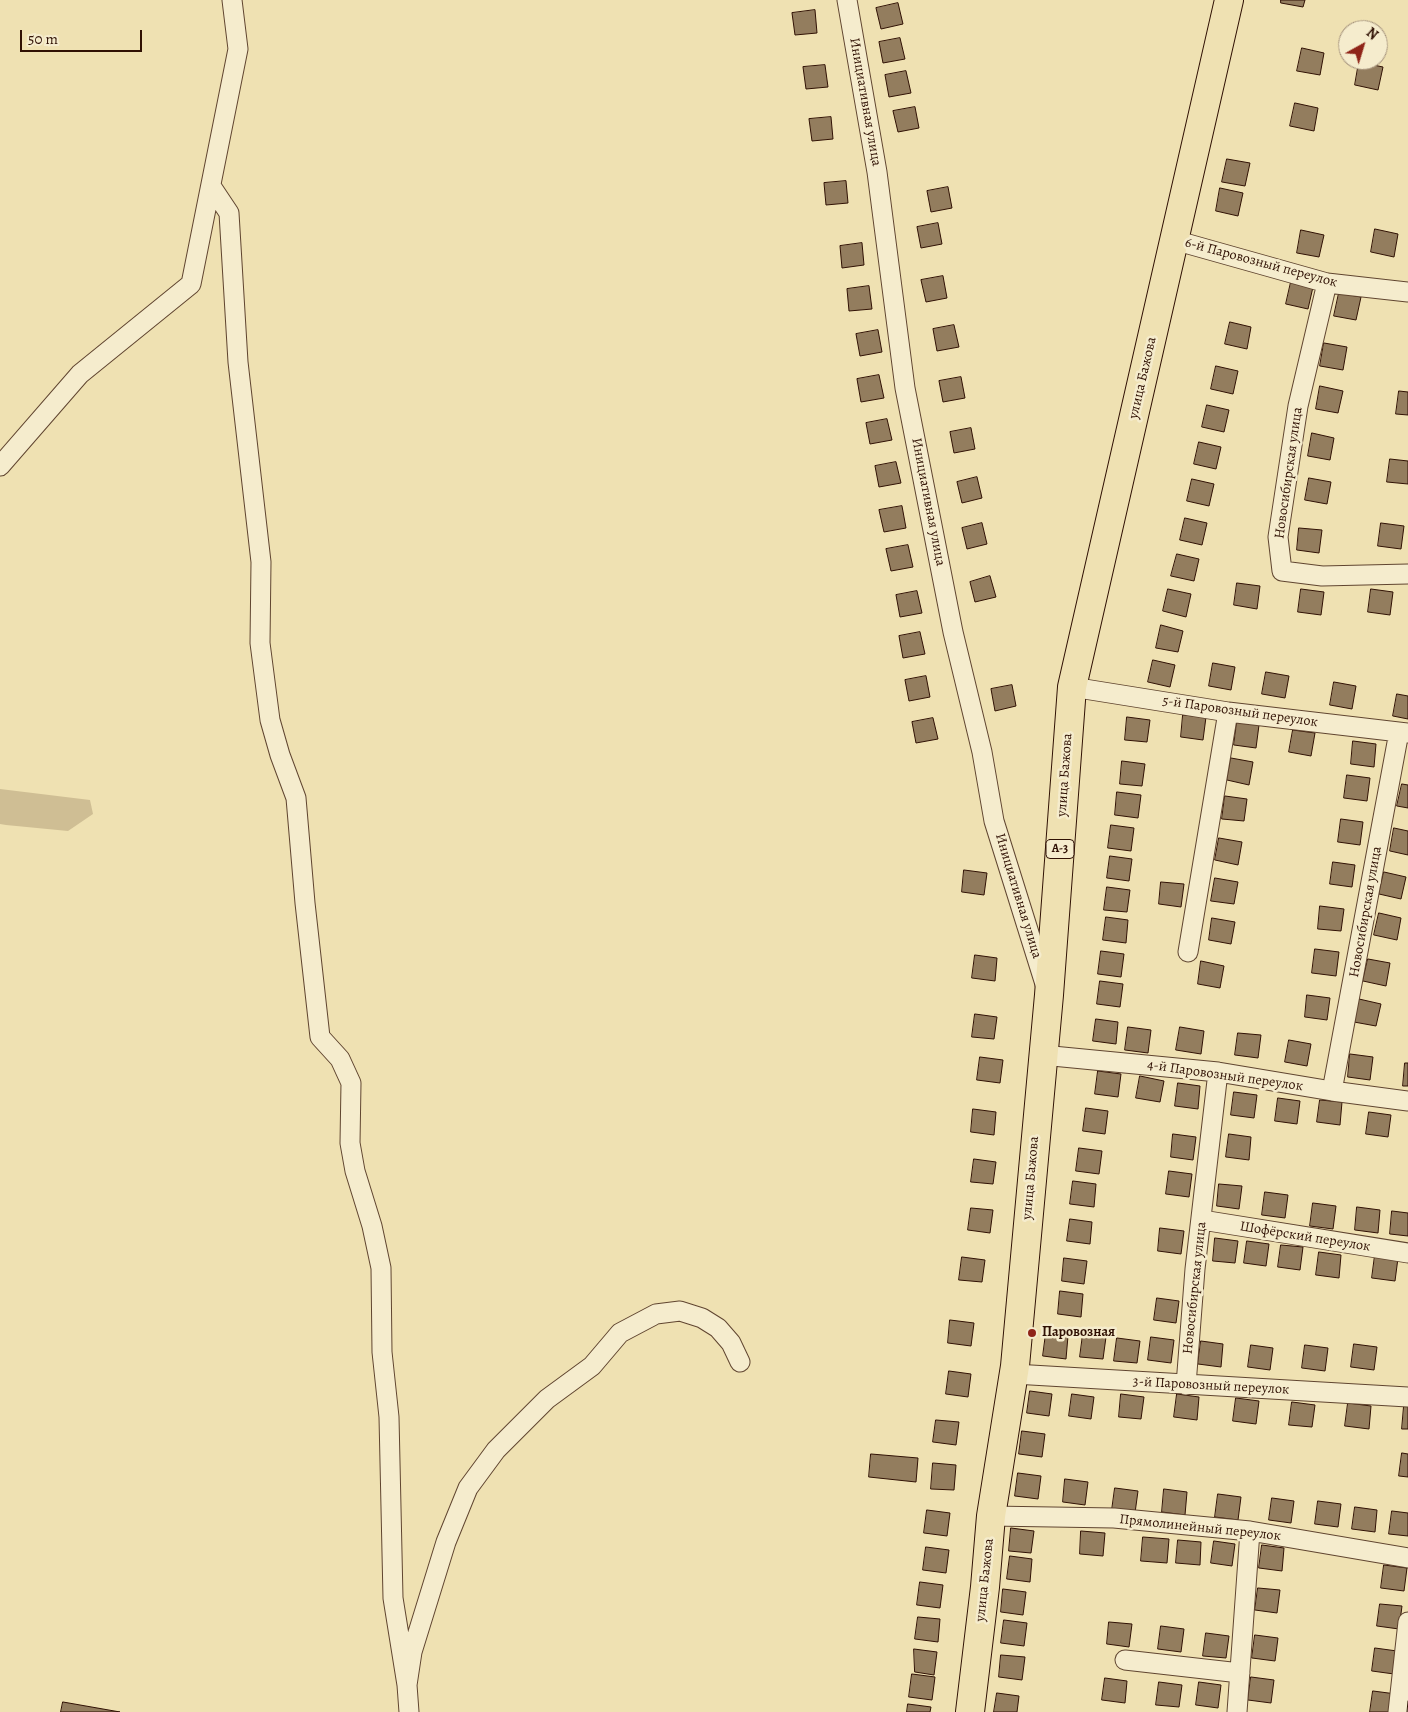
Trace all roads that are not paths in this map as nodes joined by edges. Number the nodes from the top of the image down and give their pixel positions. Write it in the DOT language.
graph roads {
  1 [pos="232,0"];
  2 [pos="847,0"];
  3 [pos="1229,0"];
  4 [pos="211,186"];
  5 [pos="1174,240"];
  6 [pos="1327,283"];
  7 [pos="1408,292"];
  8 [pos="0,466"];
  9 [pos="1408,574"];
  10 [pos="1072,687"];
  11 [pos="1228,712"];
  12 [pos="1404,732"];
  13 [pos="1188,952"];
  14 [pos="1049,995"];
  15 [pos="1042,1055"];
  16 [pos="1218,1072"];
  17 [pos="1332,1091"];
  18 [pos="1408,1101"];
  19 [pos="1202,1220"];
  20 [pos="1408,1253"];
  21 [pos="740,1362"];
  22 [pos="1014,1374"];
  23 [pos="1186,1385"];
  24 [pos="1408,1397"];
  25 [pos="991,1516"];
  26 [pos="1250,1532"];
  27 [pos="1408,1558"];
  28 [pos="1408,1622"];
  29 [pos="1125,1660"];
  30 [pos="1240,1673"];
  31 [pos="407,1686"];
  32 [pos="409,1712"];
  33 [pos="970,1712"];
  34 [pos="1237,1712"];
  35 [pos="1398,1712"];
  1 -- 4 [label="street"];
  2 -- 14 [label="street, Инициативная улица"];
  3 -- 5 [label="highway, улица Бажова / A-3"];
  4 -- 8 [label="street"];
  4 -- 31 [label="street"];
  5 -- 6 [label="street, 6-й Паровозный переулок"];
  5 -- 10 [label="highway, улица Бажова / A-3"];
  6 -- 7 [label="street, 6-й Паровозный переулок"];
  6 -- 9 [label="street, Новосибирская улица"];
  10 -- 11 [label="street, 5-й Паровозный переулок"];
  10 -- 14 [label="highway, улица Бажова / A-3"];
  11 -- 12 [label="street, 5-й Паровозный переулок"];
  11 -- 13 [label="street"];
  12 -- 17 [label="street, Новосибирская улица"];
  14 -- 15 [label="highway, улица Бажова / A-3"];
  15 -- 16 [label="street, 4-й Паровозный переулок"];
  15 -- 22 [label="highway, улица Бажова / A-3"];
  16 -- 17 [label="street, 4-й Паровозный переулок"];
  16 -- 19 [label="street, Новосибирская улица"];
  17 -- 18 [label="street, 4-й Паровозный переулок"];
  19 -- 20 [label="street, Шофёрский переулок"];
  19 -- 23 [label="street, Новосибирская улица"];
  21 -- 31 [label="street"];
  22 -- 23 [label="street, 3-й Паровозный переулок"];
  22 -- 25 [label="highway, улица Бажова / A-3"];
  23 -- 24 [label="street, 3-й Паровозный переулок"];
  25 -- 26 [label="street, Прямолинейный переулок"];
  25 -- 33 [label="highway, улица Бажова / A-3"];
  26 -- 27 [label="street, Прямолинейный переулок"];
  26 -- 30 [label="street"];
  28 -- 35 [label="street"];
  29 -- 30 [label="street"];
  30 -- 34 [label="street"];
  31 -- 32 [label="street"];
}
